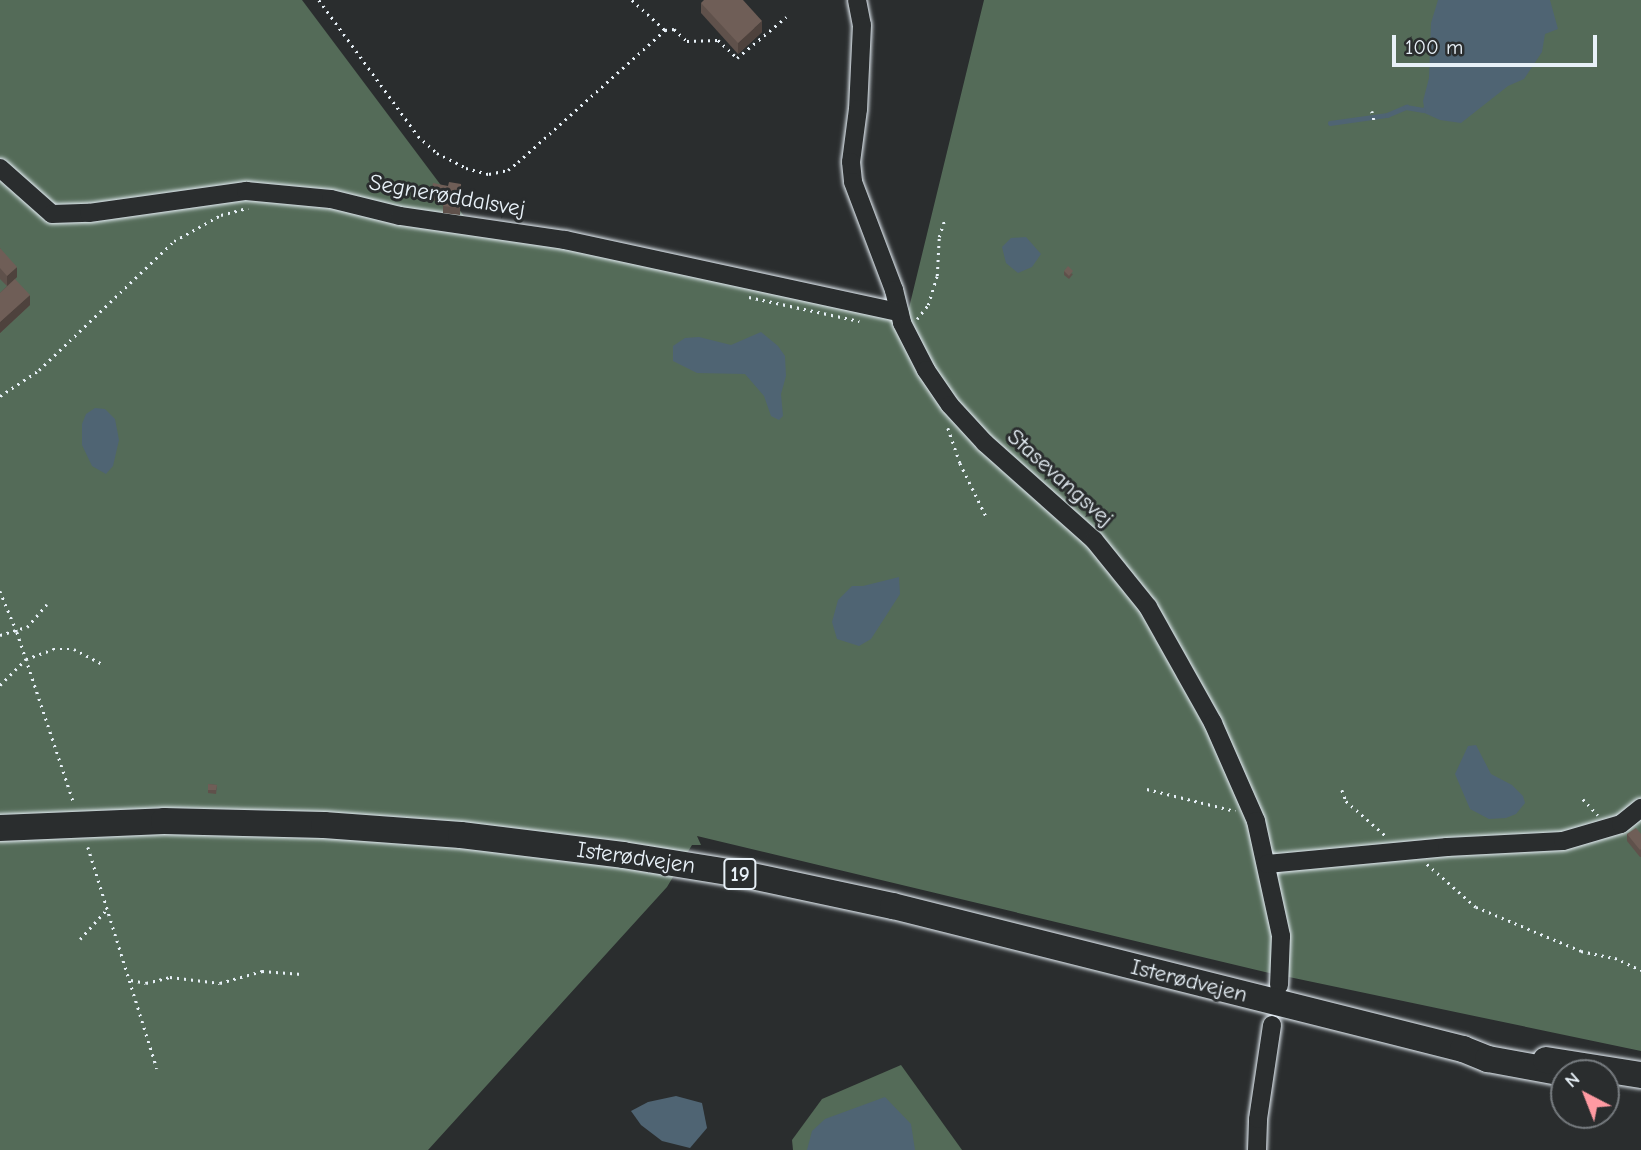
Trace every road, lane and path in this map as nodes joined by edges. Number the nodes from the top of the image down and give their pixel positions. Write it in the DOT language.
graph roads {
  1 [pos="319,0"];
  2 [pos="632,0"];
  3 [pos="857,0"];
  4 [pos="786,18"];
  5 [pos="665,30"];
  6 [pos="1371,111"];
  7 [pos="1374,120"];
  8 [pos="0,168"];
  9 [pos="254,206"];
  10 [pos="945,219"];
  11 [pos="737,294"];
  12 [pos="900,317"];
  13 [pos="863,321"];
  14 [pos="0,396"];
  15 [pos="943,419"];
  16 [pos="987,517"];
  17 [pos="0,592"];
  18 [pos="47,604"];
  19 [pos="17,632"];
  20 [pos="0,635"];
  21 [pos="26,660"];
  22 [pos="104,665"];
  23 [pos="0,685"];
  24 [pos="1147,789"];
  25 [pos="1342,790"];
  26 [pos="74,803"];
  27 [pos="1641,808"];
  28 [pos="1251,810"];
  29 [pos="0,828"];
  30 [pos="88,847"];
  31 [pos="1410,851"];
  32 [pos="1267,864"];
  33 [pos="108,908"];
  34 [pos="80,939"];
  35 [pos="1641,970"];
  36 [pos="302,974"];
  37 [pos="131,980"];
  38 [pos="1279,985"];
  39 [pos="1272,1025"];
  40 [pos="1462,1049"];
  41 [pos="157,1069"];
  42 [pos="1550,1070"];
  43 [pos="1641,1075"];
  44 [pos="1620,1084"];
  45 [pos="1641,1088"];
  46 [pos="1257,1150"];
  1 -- 5 [label="path"];
  2 -- 5 [label="path"];
  3 -- 12 [label="street, Stasevangsvej"];
  4 -- 5 [label="path"];
  6 -- 7 [label="path"];
  8 -- 12 [label="street, Segnerøddalsvej"];
  9 -- 14 [label="path"];
  10 -- 12 [label="path"];
  11 -- 13 [label="path"];
  12 -- 28 [label="street, Stasevangsvej"];
  15 -- 16 [label="path"];
  17 -- 19 [label="path"];
  18 -- 19 [label="path"];
  19 -- 20 [label="path"];
  19 -- 21 [label="path"];
  21 -- 22 [label="path"];
  21 -- 23 [label="path"];
  21 -- 26 [label="path"];
  24 -- 28 [label="path"];
  25 -- 31 [label="path"];
  27 -- 31 [label="street"];
  28 -- 32 [label="street, Stasevangsvej"];
  29 -- 40 [label="highway, Isterødvejen / 19"];
  30 -- 33 [label="path"];
  31 -- 32 [label="street"];
  31 -- 35 [label="path"];
  32 -- 38 [label="street, Stasevangsvej"];
  33 -- 34 [label="path"];
  33 -- 37 [label="path"];
  36 -- 37 [label="path"];
  37 -- 41 [label="path"];
  39 -- 46 [label="street"];
  40 -- 42 [label="highway, Isterødvejen / 19"];
  40 -- 43 [label="highway, Isterødvejen / 19"];
  44 -- 45 [label="highway"];
}
